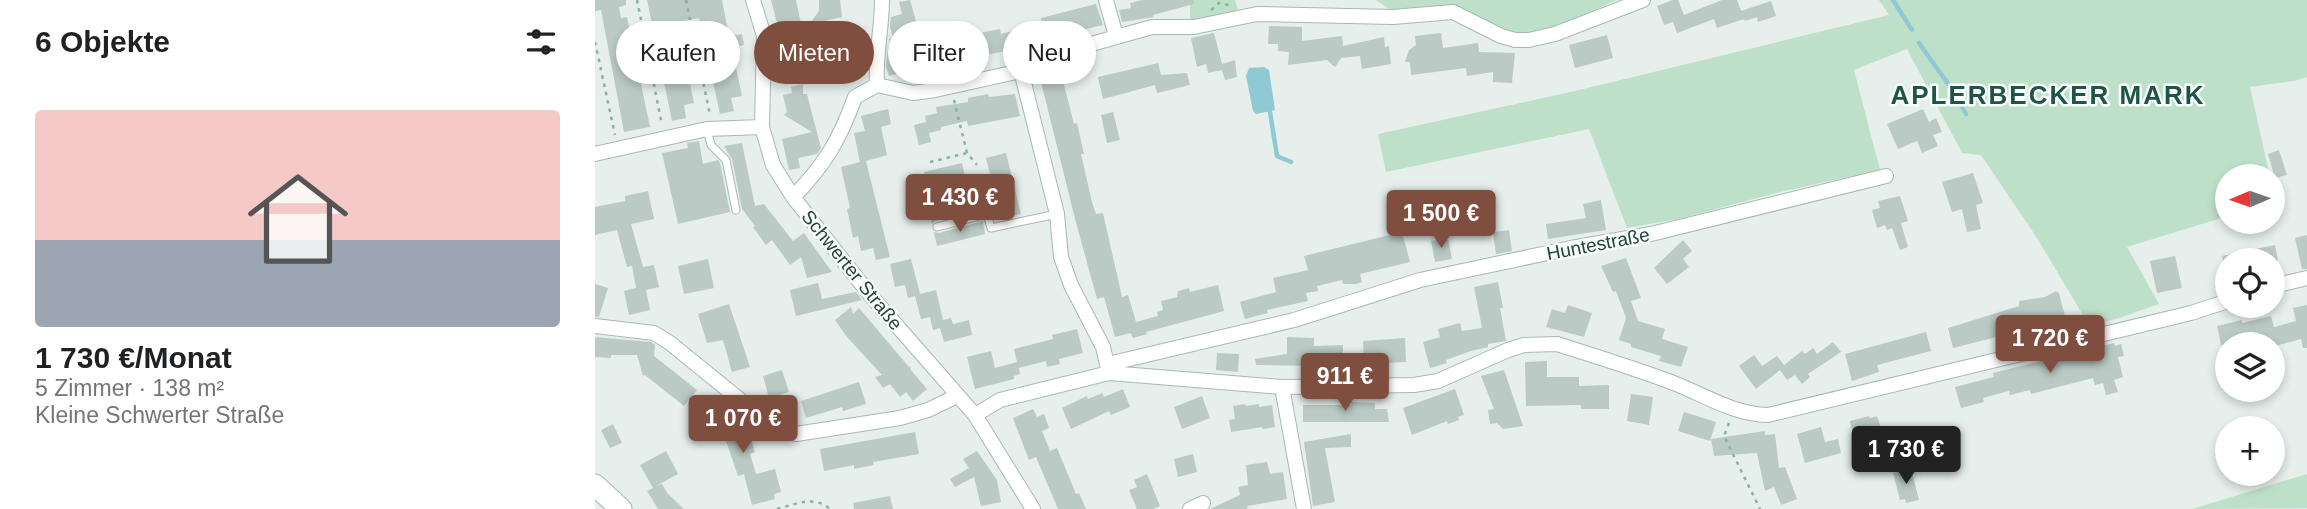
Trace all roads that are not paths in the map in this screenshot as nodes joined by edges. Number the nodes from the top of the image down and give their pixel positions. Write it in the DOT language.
graph roads {
  1 [pos="753,0"];
  2 [pos="882,0"];
  3 [pos="1106,0"];
  4 [pos="1643,0"];
  5 [pos="1116,36"];
  6 [pos="1096,42"];
  7 [pos="1003,75"];
  8 [pos="1024,84"];
  9 [pos="877,85"];
  10 [pos="762,127"];
  11 [pos="710,129"];
  12 [pos="595,154"];
  13 [pos="1886,176"];
  14 [pos="793,197"];
  15 [pos="737,210"];
  16 [pos="1057,214"];
  17 [pos="937,227"];
  18 [pos="2307,278"];
  19 [pos="2285,283"];
  20 [pos="2215,305"];
  21 [pos="595,326"];
  22 [pos="1109,369"];
  23 [pos="1282,387"];
  24 [pos="957,396"];
  25 [pos="975,415"];
  26 [pos="595,485"];
  27 [pos="621,509"];
  28 [pos="1033,509"];
  29 [pos="1304,509"];
  1 -- 10 [label="street, Schwerter Straße"];
  2 -- 9 [label="street"];
  3 -- 5 [label="street"];
  4 -- 5 [label="street"];
  5 -- 6 [label="street"];
  7 -- 9 [label="street"];
  8 -- 16 [label="street"];
  9 -- 14 [label="street"];
  10 -- 11 [label="street"];
  10 -- 14 [label="street, Schwerter Straße"];
  11 -- 12 [label="street"];
  11 -- 15 [label="lane"];
  13 -- 22 [label="street, Huntestraße"];
  14 -- 24 [label="street, Schwerter Straße"];
  16 -- 17 [label="lane"];
  16 -- 22 [label="street"];
  18 -- 19 [label="street"];
  20 -- 23 [label="street"];
  21 -- 24 [label="street"];
  22 -- 23 [label="street"];
  22 -- 25 [label="street, Huntestraße"];
  23 -- 29 [label="street"];
  24 -- 25 [label="street, Schwerter Straße"];
  25 -- 28 [label="street, Schwerter Straße"];
  26 -- 27 [label="main road"];
}
